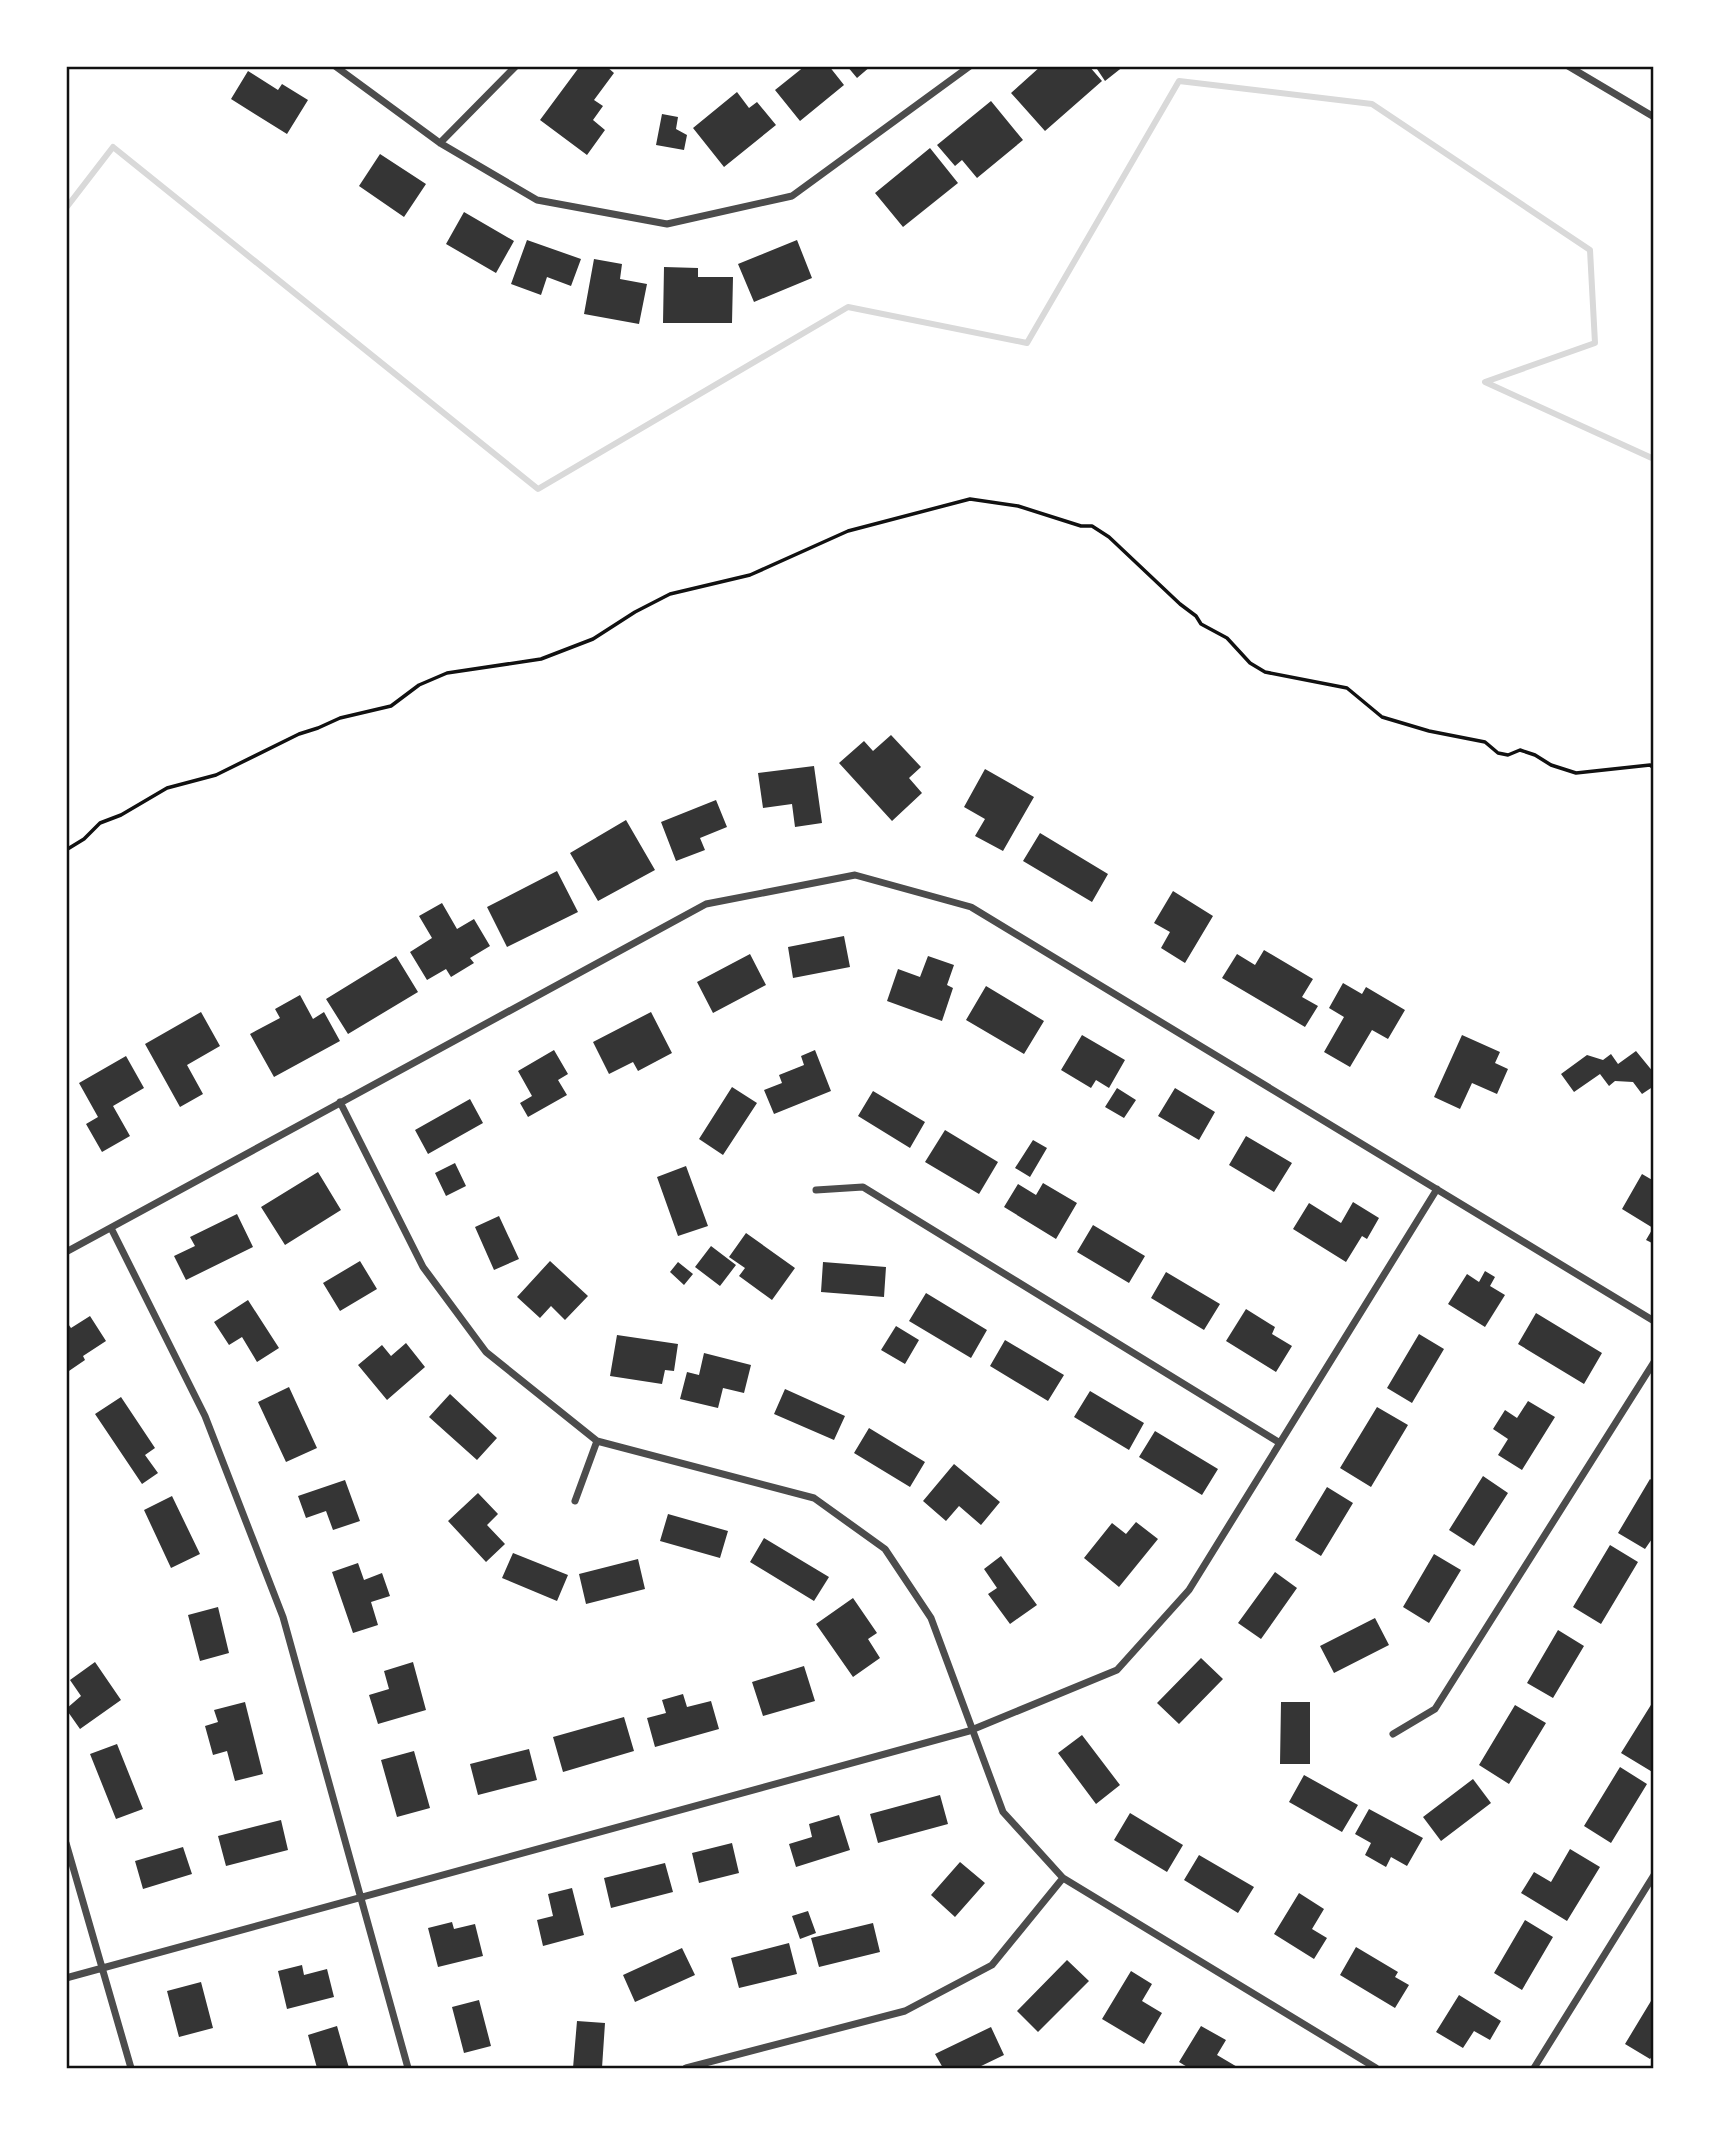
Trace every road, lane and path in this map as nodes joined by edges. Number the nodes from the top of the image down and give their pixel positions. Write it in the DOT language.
graph roads {
  1 [pos="335,66"];
  2 [pos="516,66"];
  3 [pos="970,66"];
  4 [pos="1568,66"];
  5 [pos="1654,117"];
  6 [pos="440,143"];
  7 [pos="1654,768"];
  8 [pos="66,850"];
  9 [pos="340,1102"];
  10 [pos="1437,1189"];
  11 [pos="816,1190"];
  12 [pos="111,1228"];
  13 [pos="66,1252"];
  14 [pos="1654,1321"];
  15 [pos="1654,1362"];
  16 [pos="597,1441"];
  17 [pos="1280,1443"];
  18 [pos="575,1501"];
  19 [pos="972,1729"];
  20 [pos="1394,1734"];
  21 [pos="66,1843"];
  22 [pos="1654,1875"];
  23 [pos="1063,1878"];
  24 [pos="360,1897"];
  25 [pos="102,1967"];
  26 [pos="66,1978"];
  27 [pos="131,2068"];
  28 [pos="408,2068"];
  29 [pos="686,2068"];
  30 [pos="1376,2068"];
  31 [pos="1534,2068"];
  1 -- 6 [label="street"];
  2 -- 6 [label="street"];
  3 -- 6 [label="street"];
  4 -- 5 [label="street"];
  7 -- 8 [label="path"];
  9 -- 10 [label="street"];
  9 -- 12 [label="street"];
  9 -- 16 [label="street"];
  10 -- 14 [label="street"];
  10 -- 17 [label="street"];
  11 -- 17 [label="street"];
  12 -- 13 [label="street"];
  12 -- 24 [label="street"];
  15 -- 20 [label="street"];
  16 -- 18 [label="street"];
  16 -- 19 [label="street"];
  17 -- 19 [label="street"];
  19 -- 23 [label="street"];
  19 -- 24 [label="street"];
  21 -- 25 [label="street"];
  22 -- 31 [label="street"];
  23 -- 29 [label="street"];
  23 -- 30 [label="street"];
  24 -- 25 [label="street"];
  24 -- 28 [label="street"];
  25 -- 26 [label="street"];
  25 -- 27 [label="street"];
}
